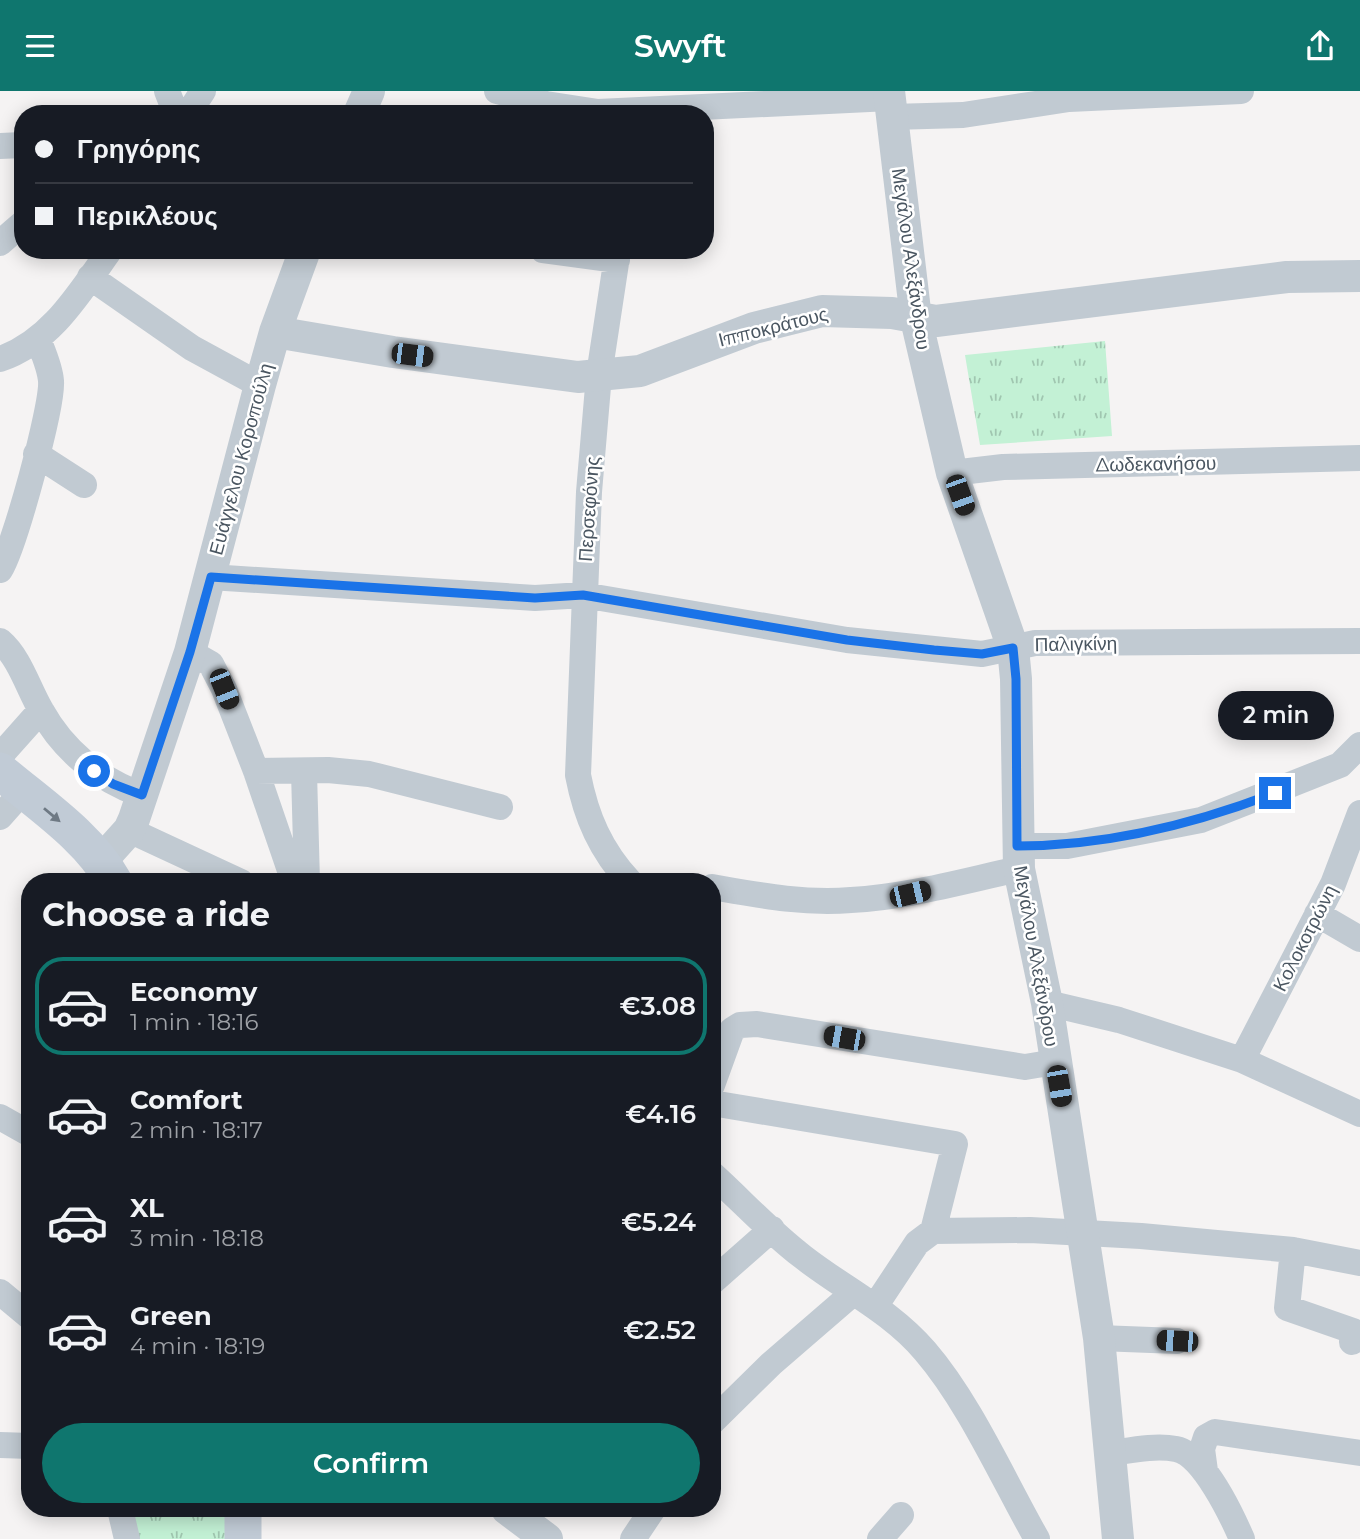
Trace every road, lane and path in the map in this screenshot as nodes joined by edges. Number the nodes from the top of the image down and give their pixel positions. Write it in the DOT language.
graph roads {
  1 [pos="497,91"];
  2 [pos="1241,91"];
  3 [pos="890,102"];
  4 [pos="552,105"];
  5 [pos="641,105"];
  6 [pos="14,231"];
  7 [pos="0,243"];
  8 [pos="103,259"];
  9 [pos="302,259"];
  10 [pos="617,259"];
  11 [pos="1360,276"];
  12 [pos="90,277"];
  13 [pos="916,319"];
  14 [pos="275,332"];
  15 [pos="38,339"];
  16 [pos="0,359"];
  17 [pos="599,375"];
  18 [pos="260,385"];
  19 [pos="36,454"];
  20 [pos="1360,459"];
  21 [pos="952,473"];
  22 [pos="84,485"];
  23 [pos="0,570"];
  24 [pos="211,577"];
  25 [pos="583,595"];
  26 [pos="0,641"];
  27 [pos="1360,641"];
  28 [pos="1013,648"];
  29 [pos="190,652"];
  30 [pos="41,710"];
  31 [pos="1360,745"];
  32 [pos="0,756"];
  33 [pos="257,771"];
  34 [pos="304,772"];
  35 [pos="8,793"];
  36 [pos="142,795"];
  37 [pos="500,807"];
  38 [pos="1360,813"];
  39 [pos="129,830"];
  40 [pos="1018,857"];
  41 [pos="108,871"];
  42 [pos="222,873"];
  43 [pos="290,873"];
  44 [pos="307,873"];
  45 [pos="624,873"];
  46 [pos="721,888"];
  47 [pos="1317,914"];
  48 [pos="1360,939"];
  49 [pos="1046,1003"];
  50 [pos="721,1060"];
  51 [pos="1242,1060"];
  52 [pos="1055,1062"];
  53 [pos="721,1105"];
  54 [pos="1360,1114"];
  55 [pos="721,1182"];
  56 [pos="772,1229"];
  57 [pos="933,1231"];
  58 [pos="1083,1232"];
  59 [pos="1293,1250"];
  60 [pos="1360,1263"];
  61 [pos="721,1274"];
  62 [pos="0,1292"];
  63 [pos="864,1299"];
  64 [pos="21,1310"];
  65 [pos="1099,1338"];
  66 [pos="1177,1341"];
  67 [pos="1352,1342"];
  68 [pos="721,1413"];
  69 [pos="0,1445"];
  70 [pos="21,1446"];
  71 [pos="1112,1453"];
  72 [pos="1360,1453"];
  73 [pos="1205,1471"];
  74 [pos="901,1515"];
  75 [pos="122,1517"];
  76 [pos="243,1517"];
  77 [pos="518,1517"];
  78 [pos="648,1517"];
  79 [pos="127,1539"];
  80 [pos="243,1539"];
  81 [pos="547,1539"];
  82 [pos="633,1539"];
  83 [pos="880,1539"];
  84 [pos="1037,1539"];
  85 [pos="1118,1539"];
  86 [pos="1242,1539"];
  1 -- 4 [label="street"];
  2 -- 3 [label="street"];
  3 -- 5 [label="street"];
  3 -- 13 [label="street, Μεγάλου Αλεξάνδρου"];
  6 -- 7 [label="street"];
  8 -- 12 [label="street"];
  9 -- 14 [label="street, Ευάγγελου Κοροπούλη"];
  10 -- 17 [label="street, Περσεφόνης"];
  11 -- 13 [label="street, Ιπποκράτους"];
  12 -- 15 [label="street"];
  12 -- 18 [label="street"];
  13 -- 17 [label="street, Ιπποκράτους"];
  13 -- 21 [label="street, Μεγάλου Αλεξάνδρου"];
  14 -- 17 [label="street, Ιπποκράτους"];
  14 -- 18 [label="street, Ευάγγελου Κοροπούλη"];
  15 -- 16 [label="street"];
  15 -- 19 [label="street"];
  17 -- 25 [label="street, Περσεφόνης"];
  18 -- 24 [label="street, Ευάγγελου Κοροπούλη"];
  19 -- 22 [label="street"];
  19 -- 23 [label="street"];
  20 -- 21 [label="street, Δωδεκανήσου"];
  21 -- 28 [label="street, Μεγάλου Αλεξάνδρου"];
  24 -- 25 [label="street, Παλιγκίνη"];
  24 -- 29 [label="street, Ευάγγελου Κοροπούλη"];
  25 -- 28 [label="street, Παλιγκίνη"];
  25 -- 45 [label="street, Περσεφόνης"];
  26 -- 30 [label="street"];
  27 -- 28 [label="street, Παλιγκίνη"];
  28 -- 40 [label="street, Μεγάλου Αλεξάνδρου"];
  29 -- 33 [label="street"];
  29 -- 36 [label="street, Ευάγγελου Κοροπούλη"];
  30 -- 32 [label="street"];
  30 -- 36 [label="street"];
  31 -- 40 [label="street"];
  33 -- 34 [label="street"];
  33 -- 43 [label="street"];
  34 -- 37 [label="street"];
  34 -- 44 [label="street"];
  35 -- 41 [label="main road, one-way"];
  36 -- 39 [label="street, Ευάγγελου Κοροπούλη"];
  38 -- 47 [label="street, Κολοκοτρώνη"];
  39 -- 41 [label="street, Ευάγγελου Κοροπούλη"];
  39 -- 42 [label="street"];
  40 -- 46 [label="street"];
  40 -- 49 [label="street, Μεγάλου Αλεξάνδρου"];
  47 -- 48 [label="street"];
  47 -- 51 [label="street, Κολοκοτρώνη"];
  49 -- 51 [label="street"];
  49 -- 52 [label="street, Μεγάλου Αλεξάνδρου"];
  50 -- 52 [label="street"];
  51 -- 54 [label="street"];
  52 -- 58 [label="street, Μεγάλου Αλεξάνδρου"];
  53 -- 57 [label="street"];
  55 -- 56 [label="street"];
  56 -- 61 [label="street"];
  56 -- 63 [label="street"];
  57 -- 58 [label="street"];
  57 -- 63 [label="street"];
  58 -- 59 [label="street"];
  58 -- 65 [label="street, Μεγάλου Αλεξάνδρου"];
  59 -- 60 [label="street"];
  59 -- 67 [label="street"];
  62 -- 64 [label="street"];
  63 -- 68 [label="street"];
  63 -- 84 [label="street"];
  65 -- 66 [label="street"];
  65 -- 71 [label="street, Μεγάλου Αλεξάνδρου"];
  69 -- 70 [label="street"];
  71 -- 73 [label="street"];
  71 -- 85 [label="street, Μεγάλου Αλεξάνδρου"];
  72 -- 73 [label="street"];
  73 -- 86 [label="street"];
  74 -- 83 [label="street"];
  75 -- 79 [label="street"];
  76 -- 80 [label="main road"];
  77 -- 81 [label="street"];
  78 -- 82 [label="street"];
}
